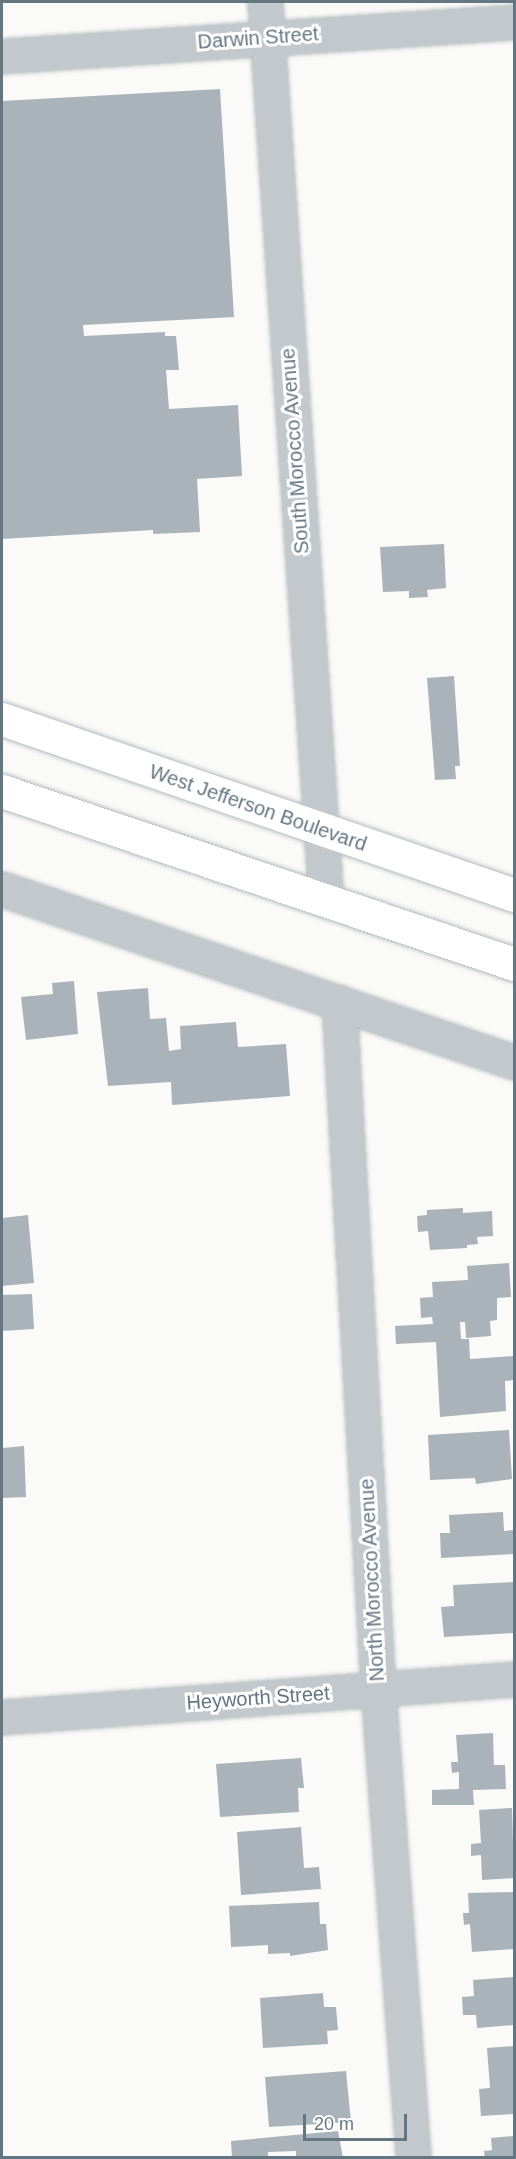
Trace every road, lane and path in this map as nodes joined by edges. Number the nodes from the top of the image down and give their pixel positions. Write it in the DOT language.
graph roads {
  1 [pos="265,2"];
  2 [pos="514,22"];
  3 [pos="267,38"];
  4 [pos="2,56"];
  5 [pos="2,719"];
  6 [pos="2,791"];
  7 [pos="321,829"];
  8 [pos="2,890"];
  9 [pos="514,896"];
  10 [pos="326,901"];
  11 [pos="514,964"];
  12 [pos="339,1002"];
  13 [pos="514,1062"];
  14 [pos="514,1678"];
  15 [pos="378,1689"];
  16 [pos="2,1717"];
  17 [pos="413,2157"];
  1 -- 3 [label="street, South Morocco Avenue"];
  2 -- 3 [label="street, Darwin Street"];
  3 -- 4 [label="street, Darwin Street"];
  3 -- 7 [label="street, South Morocco Avenue"];
  5 -- 7 [label="main road, West Jefferson Boulevard"];
  6 -- 10 [label="main road"];
  7 -- 9 [label="main road, West Jefferson Boulevard"];
  7 -- 10 [label="street, South Morocco Avenue"];
  8 -- 12 [label="street"];
  10 -- 11 [label="main road"];
  12 -- 13 [label="street"];
  12 -- 15 [label="street, North Morocco Avenue"];
  14 -- 15 [label="street, Heyworth Street"];
  15 -- 16 [label="street, Heyworth Street"];
  15 -- 17 [label="street, North Morocco Avenue"];
}
